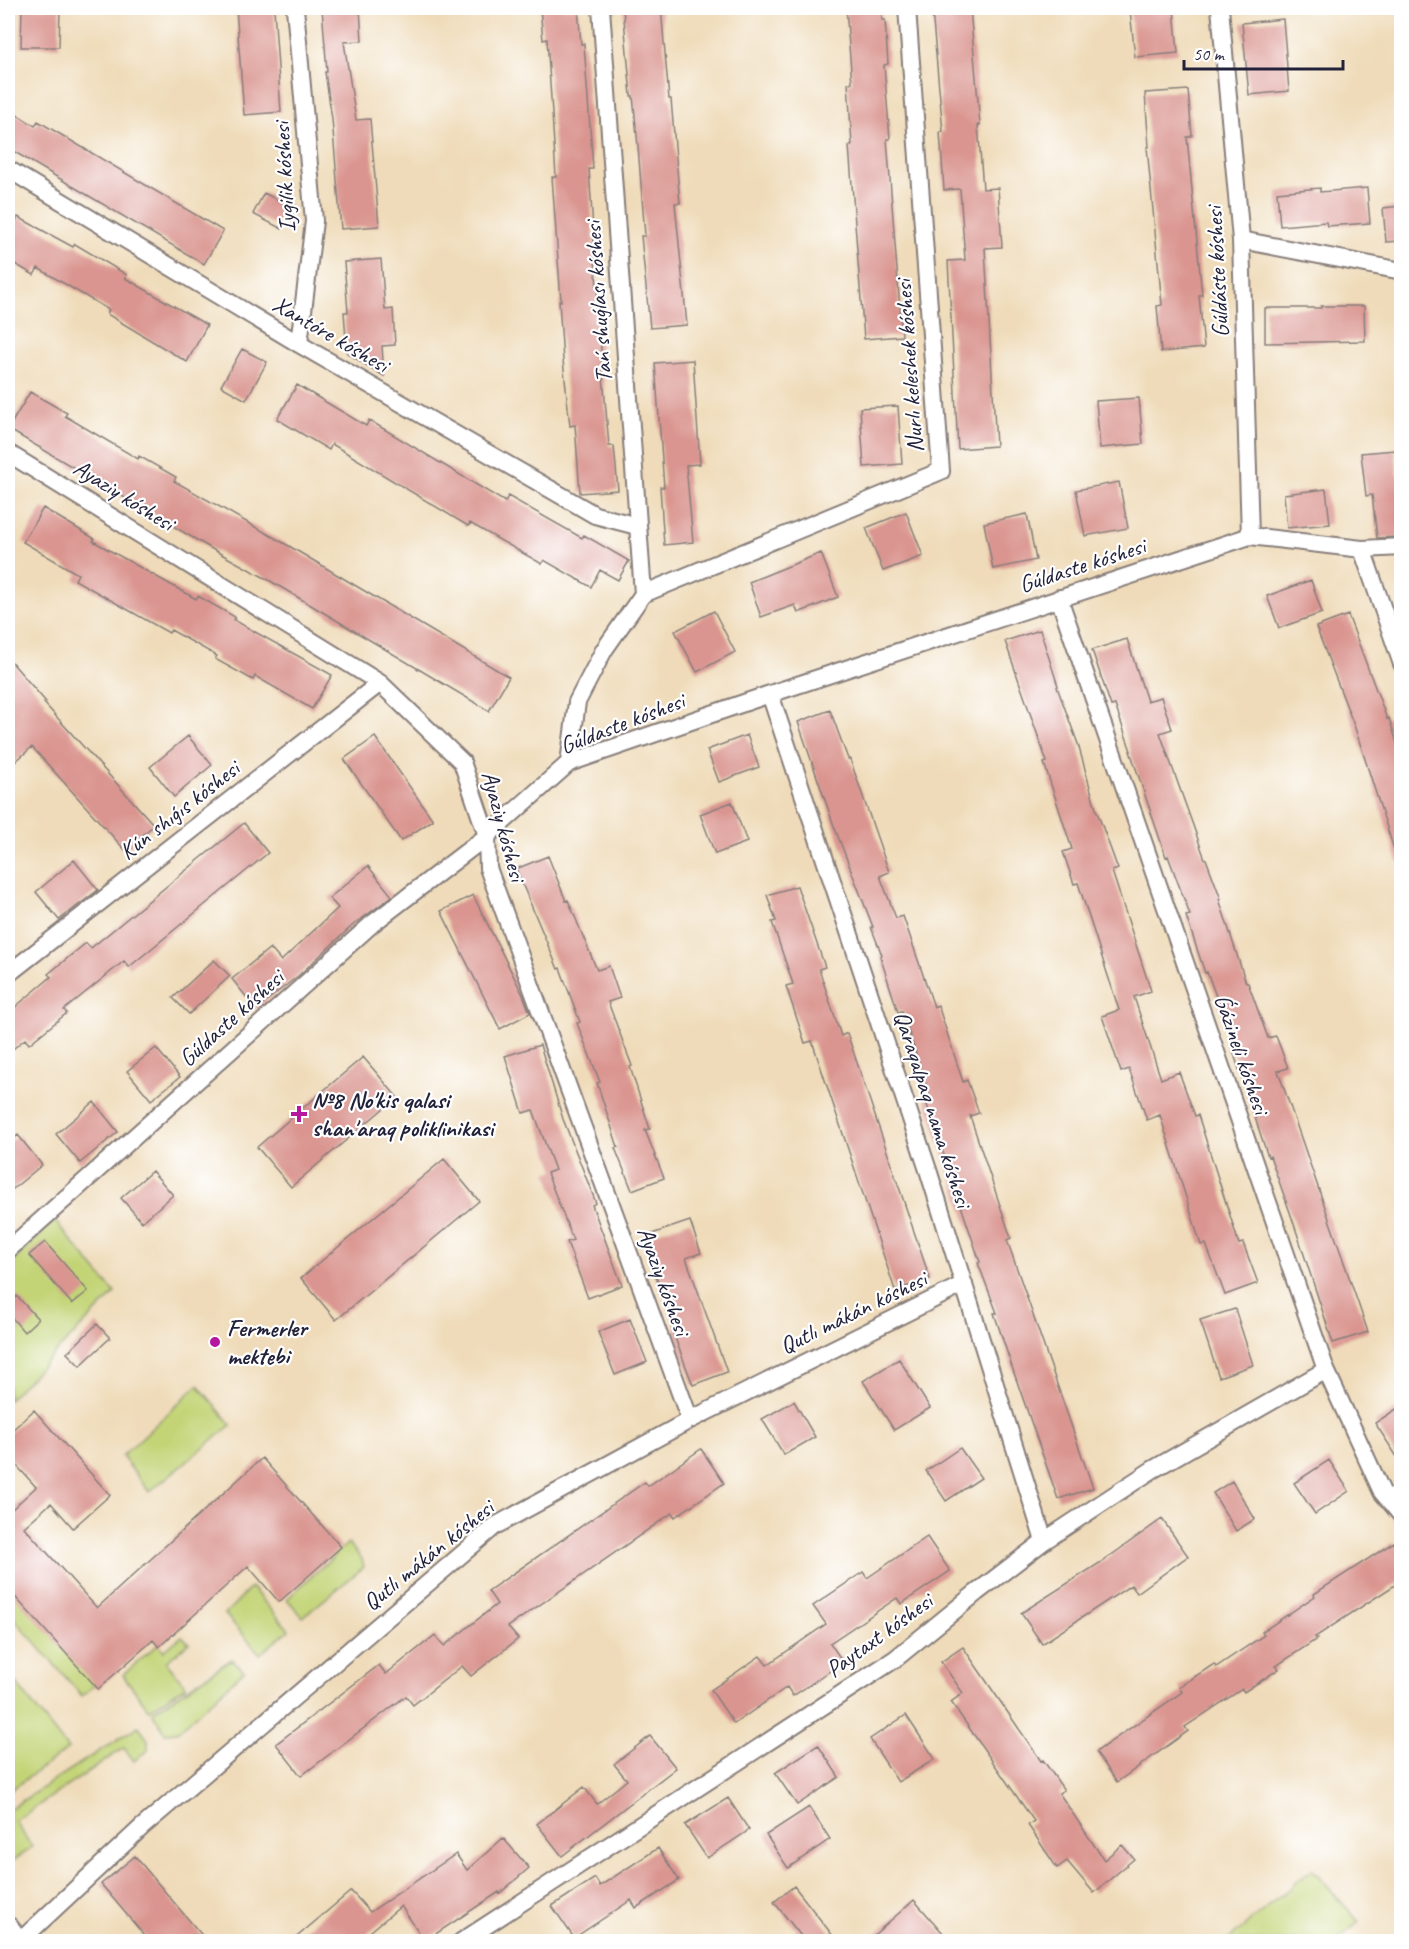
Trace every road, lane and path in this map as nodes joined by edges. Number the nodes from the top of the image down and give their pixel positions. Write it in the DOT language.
graph roads {
  1 [pos="295,8"];
  2 [pos="601,8"];
  3 [pos="907,8"];
  4 [pos="1221,8"];
  5 [pos="8,169"];
  6 [pos="1241,240"];
  7 [pos="1401,271"];
  8 [pos="299,344"];
  9 [pos="8,453"];
  10 [pos="638,526"];
  11 [pos="1250,536"];
  12 [pos="1401,547"];
  13 [pos="1362,549"];
  14 [pos="643,594"];
  15 [pos="1059,598"];
  16 [pos="1401,664"];
  17 [pos="380,683"];
  18 [pos="770,694"];
  19 [pos="569,764"];
  20 [pos="488,836"];
  21 [pos="8,974"];
  22 [pos="8,1250"];
  23 [pos="964,1284"];
  24 [pos="1326,1370"];
  25 [pos="690,1420"];
  26 [pos="1401,1516"];
  27 [pos="1044,1541"];
  28 [pos="8,1929"];
  29 [pos="19,1941"];
  30 [pos="461,1941"];
  1 -- 8 [label="street, Iygilik kóshesi"];
  2 -- 10 [label="street, Tań shuǵlası kóshesi"];
  3 -- 14 [label="street, Nurlı keleshek kóshesi"];
  4 -- 6 [label="street, Gúldáste kóshesi"];
  5 -- 8 [label="street, Xantóre kóshesi"];
  6 -- 7 [label="street"];
  6 -- 11 [label="street, Gúldáste kóshesi"];
  8 -- 10 [label="street, Xantóre kóshesi"];
  9 -- 17 [label="street, Ayaziy kóshesi"];
  10 -- 14 [label="street, Tań shuǵlası kóshesi"];
  11 -- 13 [label="street, Gúldaste kóshesi"];
  11 -- 15 [label="street, Gúldaste kóshesi"];
  12 -- 13 [label="street, Gúldaste kóshesi"];
  13 -- 16 [label="street"];
  14 -- 19 [label="street"];
  15 -- 18 [label="street, Gúldaste kóshesi"];
  15 -- 24 [label="street, Ǵázineli kóshesi"];
  17 -- 20 [label="street, Ayaziy kóshesi"];
  17 -- 21 [label="street, Kún shıǵıs kóshesi"];
  18 -- 19 [label="street, Gúldaste kóshesi"];
  18 -- 23 [label="street, Qaraqalpaq nama kóshesi"];
  19 -- 20 [label="street, Gúldaste kóshesi"];
  20 -- 22 [label="street, Gúldaste kóshesi"];
  20 -- 25 [label="street, Ayaziy kóshesi"];
  23 -- 25 [label="street, Qutlı mákán kóshesi"];
  23 -- 27 [label="street, Qaraqalpaq nama kóshesi"];
  24 -- 26 [label="street, Ǵázineli kóshesi"];
  24 -- 27 [label="street, Paytaxt kóshesi"];
  25 -- 29 [label="street, Qutlı mákán kóshesi"];
  27 -- 30 [label="street, Paytaxt kóshesi"];
  28 -- 29 [label="main road"];
}
